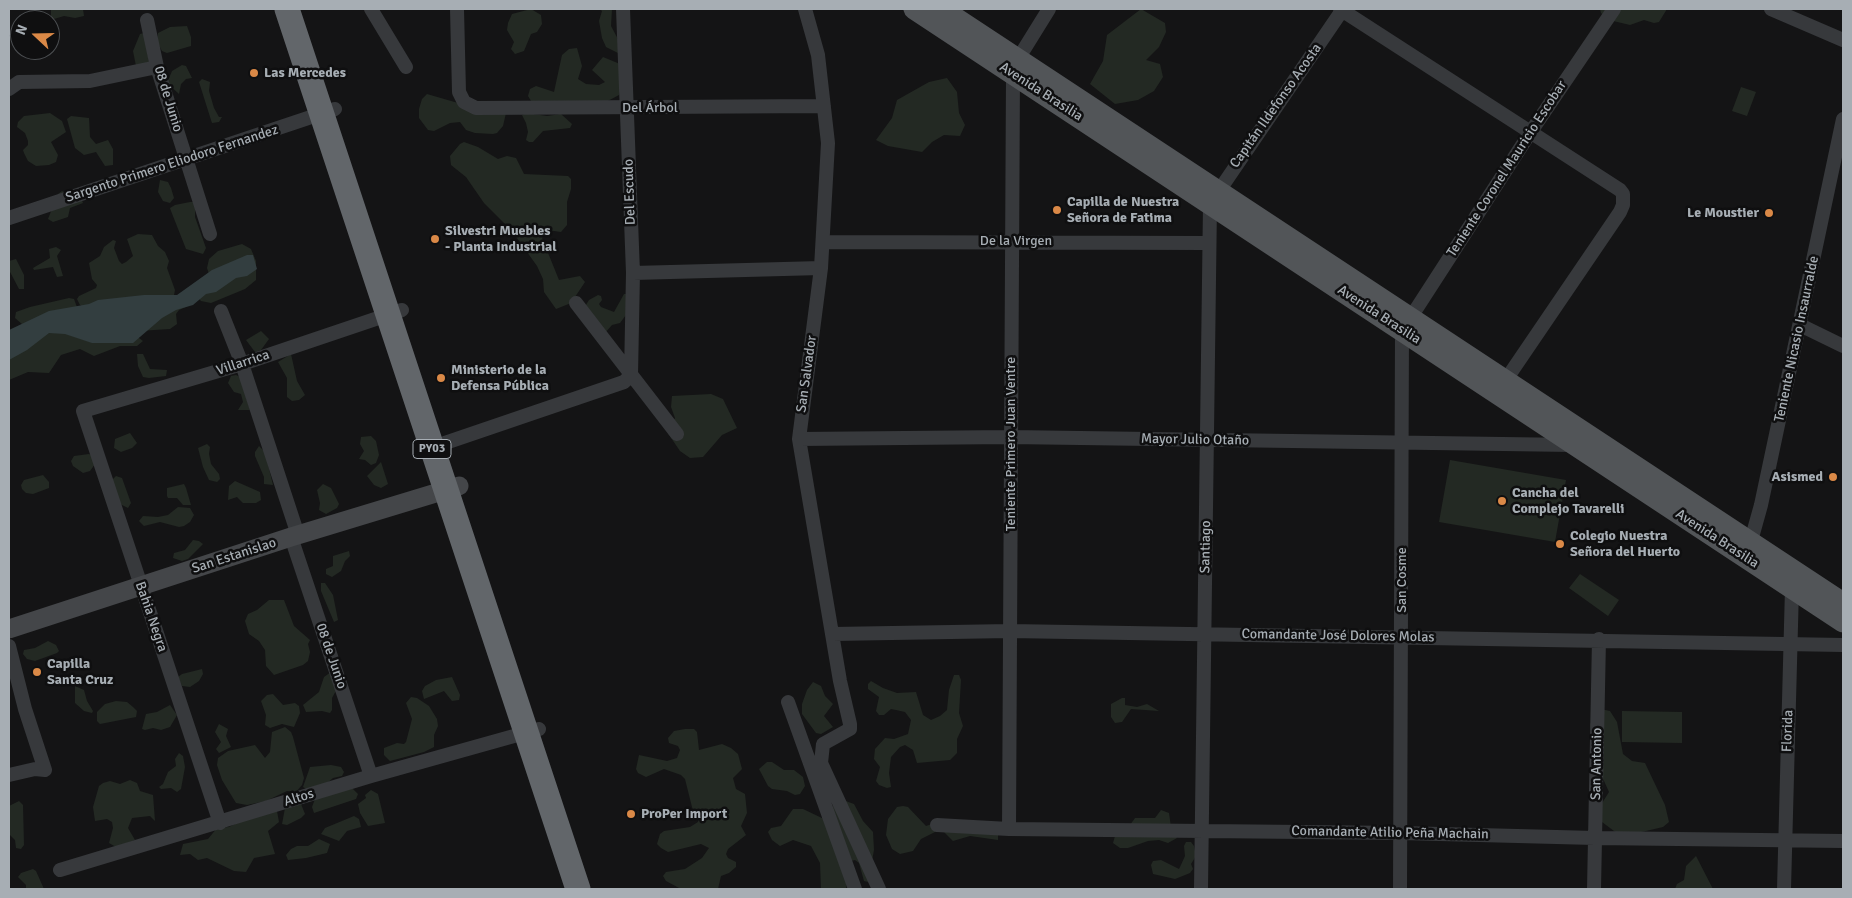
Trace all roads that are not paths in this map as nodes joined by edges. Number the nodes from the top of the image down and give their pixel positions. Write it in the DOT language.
graph roads {
  1 [pos="287,9"];
  2 [pos="303,9"];
  3 [pos="371,9"];
  4 [pos="457,9"];
  5 [pos="623,9"];
  6 [pos="805,9"];
  7 [pos="914,9"];
  8 [pos="942,9"];
  9 [pos="1049,9"];
  10 [pos="1341,9"];
  11 [pos="1614,9"];
  12 [pos="1772,9"];
  13 [pos="147,20"];
  14 [pos="1843,40"];
  15 [pos="1015,66"];
  16 [pos="157,67"];
  17 [pos="406,67"];
  18 [pos="9,89"];
  19 [pos="824,106"];
  20 [pos="627,108"];
  21 [pos="328,111"];
  22 [pos="1843,119"];
  23 [pos="1530,133"];
  24 [pos="186,159"];
  25 [pos="1214,197"];
  26 [pos="9,218"];
  27 [pos="210,234"];
  28 [pos="1013,241"];
  29 [pos="824,242"];
  30 [pos="1208,243"];
  31 [pos="821,268"];
  32 [pos="633,273"];
  33 [pos="576,303"];
  34 [pos="221,311"];
  35 [pos="395,312"];
  36 [pos="1406,324"];
  37 [pos="1800,325"];
  38 [pos="1843,346"];
  39 [pos="242,364"];
  40 [pos="631,373"];
  41 [pos="1501,387"];
  42 [pos="83,411"];
  43 [pos="678,434"];
  44 [pos="1010,437"];
  45 [pos="798,439"];
  46 [pos="1580,439"];
  47 [pos="1208,440"];
  48 [pos="1403,442"];
  49 [pos="445,443"];
  50 [pos="453,488"];
  51 [pos="294,536"];
  52 [pos="1748,550"];
  53 [pos="1796,581"];
  54 [pos="140,586"];
  55 [pos="1843,602"];
  56 [pos="1843,622"];
  57 [pos="9,629"];
  58 [pos="1010,630"];
  59 [pos="833,634"];
  60 [pos="1204,635"];
  61 [pos="1402,636"];
  62 [pos="1599,639"];
  63 [pos="1791,644"];
  64 [pos="1843,645"];
  65 [pos="9,646"];
  66 [pos="788,702"];
  67 [pos="533,731"];
  68 [pos="9,774"];
  69 [pos="371,776"];
  70 [pos="220,823"];
  71 [pos="937,825"];
  72 [pos="564,826"];
  73 [pos="1009,829"];
  74 [pos="1202,830"];
  75 [pos="1401,833"];
  76 [pos="1595,838"];
  77 [pos="1784,839"];
  78 [pos="1843,841"];
  79 [pos="60,870"];
  80 [pos="578,889"];
  81 [pos="592,889"];
  82 [pos="855,889"];
  83 [pos="878,889"];
  84 [pos="1201,889"];
  85 [pos="1400,889"];
  86 [pos="1594,889"];
  87 [pos="1784,889"];
  1 -- 21 [label="highway, PY03"];
  2 -- 21 [label="highway, PY03"];
  3 -- 17 [label="street"];
  4 -- 20 [label="street, Del Árbol"];
  5 -- 20 [label="street, Del Escudo"];
  6 -- 19 [label="street, San Salvador"];
  7 -- 15 [label="main road, Avenida Brasilia"];
  8 -- 15 [label="main road, Avenida Brasilia"];
  9 -- 15 [label="street"];
  10 -- 23 [label="street"];
  10 -- 25 [label="street, Capitán Ildefonso Acosta"];
  11 -- 23 [label="street, Teniente Coronel Mauricio Escobar"];
  12 -- 14 [label="street"];
  13 -- 16 [label="street, 08 de Junio"];
  15 -- 25 [label="main road, Avenida Brasilia"];
  15 -- 28 [label="street, Teniente Primero Juan Ventre"];
  16 -- 18 [label="street"];
  16 -- 24 [label="street, 08 de Junio"];
  19 -- 20 [label="street, Del Árbol"];
  19 -- 29 [label="street, San Salvador"];
  20 -- 32 [label="street, Del Escudo"];
  21 -- 24 [label="street, Sargento Primero Eliodoro Fernandez"];
  21 -- 35 [label="highway, PY03"];
  22 -- 37 [label="street, Teniente Nicasio Insaurralde"];
  23 -- 36 [label="street, Teniente Coronel Mauricio Escobar"];
  23 -- 41 [label="street"];
  24 -- 26 [label="street, Sargento Primero Eliodoro Fernandez"];
  24 -- 27 [label="street, 08 de Junio"];
  25 -- 30 [label="street, Santiago"];
  25 -- 36 [label="main road, Avenida Brasilia"];
  28 -- 29 [label="street, De la Virgen"];
  28 -- 30 [label="street, De la Virgen"];
  28 -- 44 [label="street, Teniente Primero Juan Ventre"];
  29 -- 31 [label="street, San Salvador"];
  30 -- 47 [label="street, Santiago"];
  31 -- 32 [label="street"];
  31 -- 45 [label="street, San Salvador"];
  32 -- 40 [label="street, Del Escudo"];
  33 -- 40 [label="street"];
  34 -- 39 [label="street, 08 de Junio"];
  35 -- 39 [label="street, Villarrica"];
  35 -- 49 [label="highway, PY03"];
  35 -- 50 [label="highway, PY03"];
  36 -- 41 [label="main road, Avenida Brasilia"];
  36 -- 48 [label="street, San Cosme"];
  37 -- 38 [label="street"];
  37 -- 52 [label="street, Teniente Nicasio Insaurralde"];
  39 -- 42 [label="street, Villarrica"];
  39 -- 51 [label="street, 08 de Junio"];
  40 -- 43 [label="street"];
  40 -- 49 [label="street"];
  41 -- 46 [label="main road, Avenida Brasilia"];
  42 -- 54 [label="street, Bahia Negra"];
  44 -- 45 [label="street, Mayor Julio Otaño"];
  44 -- 47 [label="street, Mayor Julio Otaño"];
  44 -- 58 [label="street, Teniente Primero Juan Ventre"];
  45 -- 59 [label="street, San Salvador"];
  46 -- 48 [label="street, Mayor Julio Otaño"];
  46 -- 52 [label="main road, Avenida Brasilia"];
  47 -- 48 [label="street, Mayor Julio Otaño"];
  47 -- 60 [label="street, Santiago"];
  48 -- 61 [label="street, San Cosme"];
  49 -- 50 [label="highway, PY03"];
  50 -- 51 [label="main road, San Estanislao"];
  50 -- 67 [label="highway, PY03"];
  51 -- 54 [label="main road, San Estanislao"];
  51 -- 69 [label="street, 08 de Junio"];
  52 -- 53 [label="main road, Avenida Brasilia"];
  53 -- 55 [label="main road, Avenida Brasilia"];
  53 -- 56 [label="main road, Avenida Brasilia"];
  53 -- 63 [label="street, Florida"];
  54 -- 57 [label="main road, San Estanislao"];
  54 -- 70 [label="street, Bahia Negra"];
  58 -- 59 [label="street, Comandante José Dolores Molas"];
  58 -- 60 [label="street, Comandante José Dolores Molas"];
  58 -- 73 [label="street, Teniente Primero Juan Ventre"];
  59 -- 83 [label="street, San Salvador"];
  60 -- 61 [label="street, Comandante José Dolores Molas"];
  60 -- 74 [label="street, Santiago"];
  61 -- 62 [label="street, Comandante José Dolores Molas"];
  61 -- 75 [label="street, San Cosme"];
  62 -- 63 [label="street, Comandante José Dolores Molas"];
  62 -- 76 [label="street, San Antonio"];
  63 -- 64 [label="street, Comandante José Dolores Molas"];
  63 -- 77 [label="street, Florida"];
  65 -- 68 [label="street"];
  66 -- 82 [label="street"];
  67 -- 69 [label="street, Altos"];
  67 -- 72 [label="highway, PY03"];
  69 -- 70 [label="street, Altos"];
  70 -- 79 [label="street, Altos"];
  71 -- 73 [label="street, Comandante Atilio Peña Machain"];
  72 -- 80 [label="highway, PY03"];
  72 -- 81 [label="highway, PY03"];
  73 -- 74 [label="street, Comandante Atilio Peña Machain"];
  74 -- 75 [label="street, Comandante Atilio Peña Machain"];
  74 -- 84 [label="street, Santiago"];
  75 -- 76 [label="street, Comandante Atilio Peña Machain"];
  75 -- 85 [label="street, San Cosme"];
  76 -- 77 [label="street, Comandante Atilio Peña Machain"];
  76 -- 86 [label="street, San Antonio"];
  77 -- 78 [label="street, Comandante Atilio Peña Machain"];
  77 -- 87 [label="street, Florida"];
}
